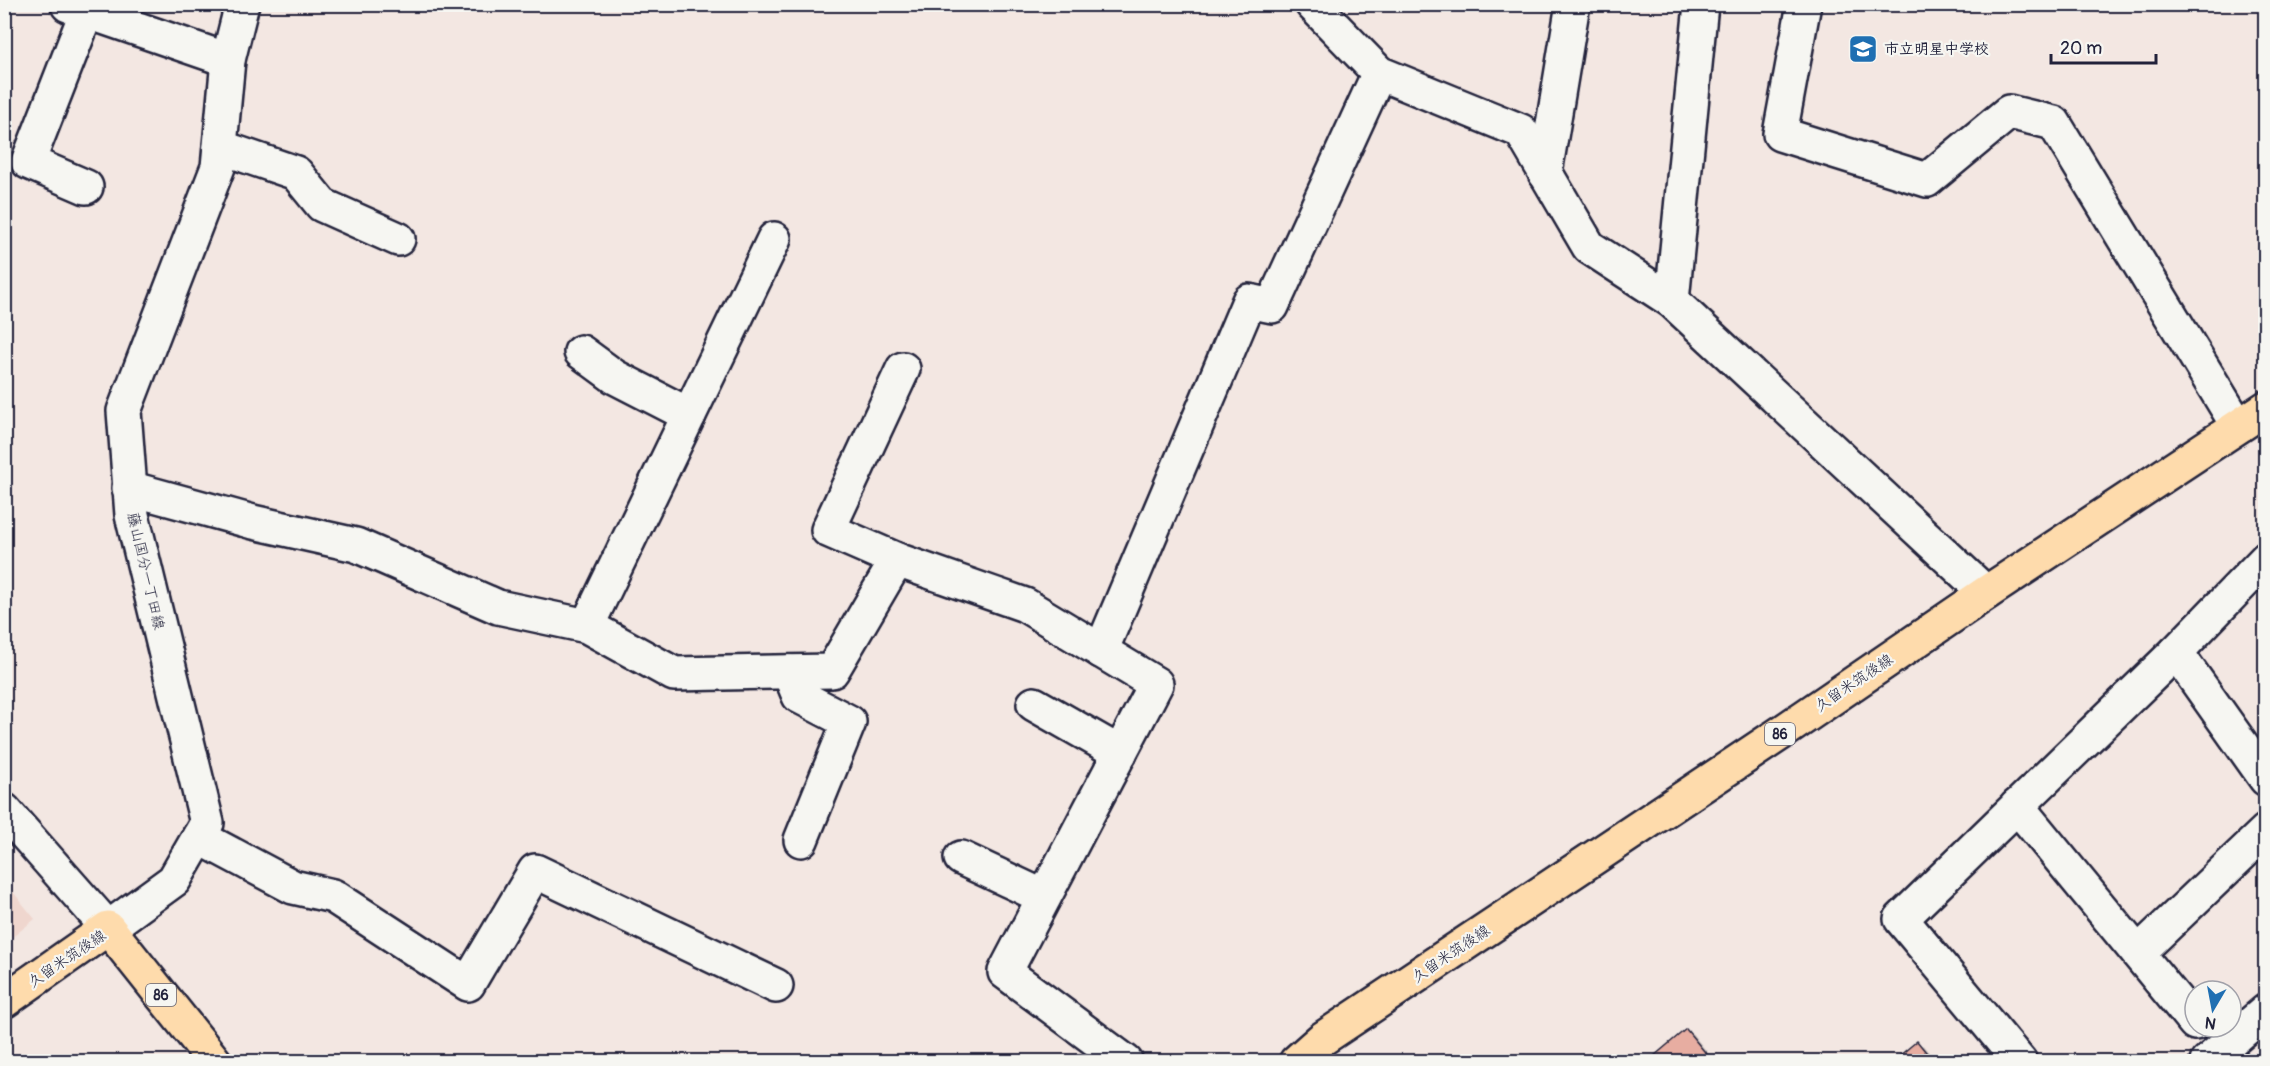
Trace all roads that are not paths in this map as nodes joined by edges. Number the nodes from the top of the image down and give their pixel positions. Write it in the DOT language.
graph roads {
  1 [pos="242,4"];
  2 [pos="1312,4"];
  3 [pos="1573,4"];
  4 [pos="1701,4"];
  5 [pos="1804,4"];
  6 [pos="77,8"];
  7 [pos="228,60"];
  8 [pos="1378,73"];
  9 [pos="220,147"];
  10 [pos="1545,173"];
  11 [pos="86,187"];
  12 [pos="398,239"];
  13 [pos="774,239"];
  14 [pos="1672,301"];
  15 [pos="581,352"];
  16 [pos="903,369"];
  17 [pos="689,415"];
  18 [pos="2257,415"];
  19 [pos="129,488"];
  20 [pos="2265,559"];
  21 [pos="897,560"];
  22 [pos="1986,593"];
  23 [pos="587,626"];
  24 [pos="1101,651"];
  25 [pos="2176,652"];
  26 [pos="789,672"];
  27 [pos="1034,704"];
  28 [pos="1120,753"];
  29 [pos="2265,779"];
  30 [pos="2017,806"];
  31 [pos="4,810"];
  32 [pos="2265,831"];
  33 [pos="199,837"];
  34 [pos="801,840"];
  35 [pos="961,858"];
  36 [pos="1044,897"];
  37 [pos="108,928"];
  38 [pos="2138,953"];
  39 [pos="776,986"];
  40 [pos="4,1001"];
  41 [pos="2183,1008"];
  42 [pos="2262,1021"];
  43 [pos="2208,1047"];
  44 [pos="215,1062"];
  45 [pos="1126,1062"];
  46 [pos="1296,1062"];
  47 [pos="2020,1062"];
  1 -- 7 [label="street, 藤山国分一丁田線"];
  2 -- 8 [label="street"];
  3 -- 10 [label="street"];
  4 -- 14 [label="street"];
  5 -- 18 [label="street"];
  6 -- 7 [label="street"];
  6 -- 11 [label="street"];
  7 -- 9 [label="street, 藤山国分一丁田線"];
  8 -- 10 [label="street"];
  8 -- 24 [label="street"];
  9 -- 12 [label="street"];
  9 -- 19 [label="street, 藤山国分一丁田線"];
  10 -- 14 [label="street"];
  13 -- 17 [label="street"];
  14 -- 22 [label="street"];
  15 -- 17 [label="street"];
  16 -- 21 [label="street"];
  17 -- 23 [label="street"];
  18 -- 22 [label="main road, 久留米筑後線 / 86"];
  19 -- 23 [label="street"];
  19 -- 33 [label="street, 藤山国分一丁田線"];
  20 -- 25 [label="street"];
  21 -- 24 [label="street"];
  21 -- 26 [label="street"];
  22 -- 46 [label="main road, 久留米筑後線 / 86"];
  23 -- 26 [label="street"];
  24 -- 28 [label="street"];
  25 -- 29 [label="street"];
  25 -- 30 [label="street"];
  26 -- 34 [label="street"];
  27 -- 28 [label="street"];
  28 -- 36 [label="street"];
  30 -- 38 [label="street"];
  30 -- 47 [label="street"];
  31 -- 37 [label="street"];
  32 -- 38 [label="street"];
  33 -- 37 [label="street, 藤山国分一丁田線"];
  33 -- 39 [label="street"];
  35 -- 36 [label="street"];
  36 -- 45 [label="street"];
  37 -- 40 [label="main road, 久留米筑後線"];
  37 -- 44 [label="main road, 久留米筑後線 / 86"];
  38 -- 41 [label="street"];
  42 -- 43 [label="street"];
}
